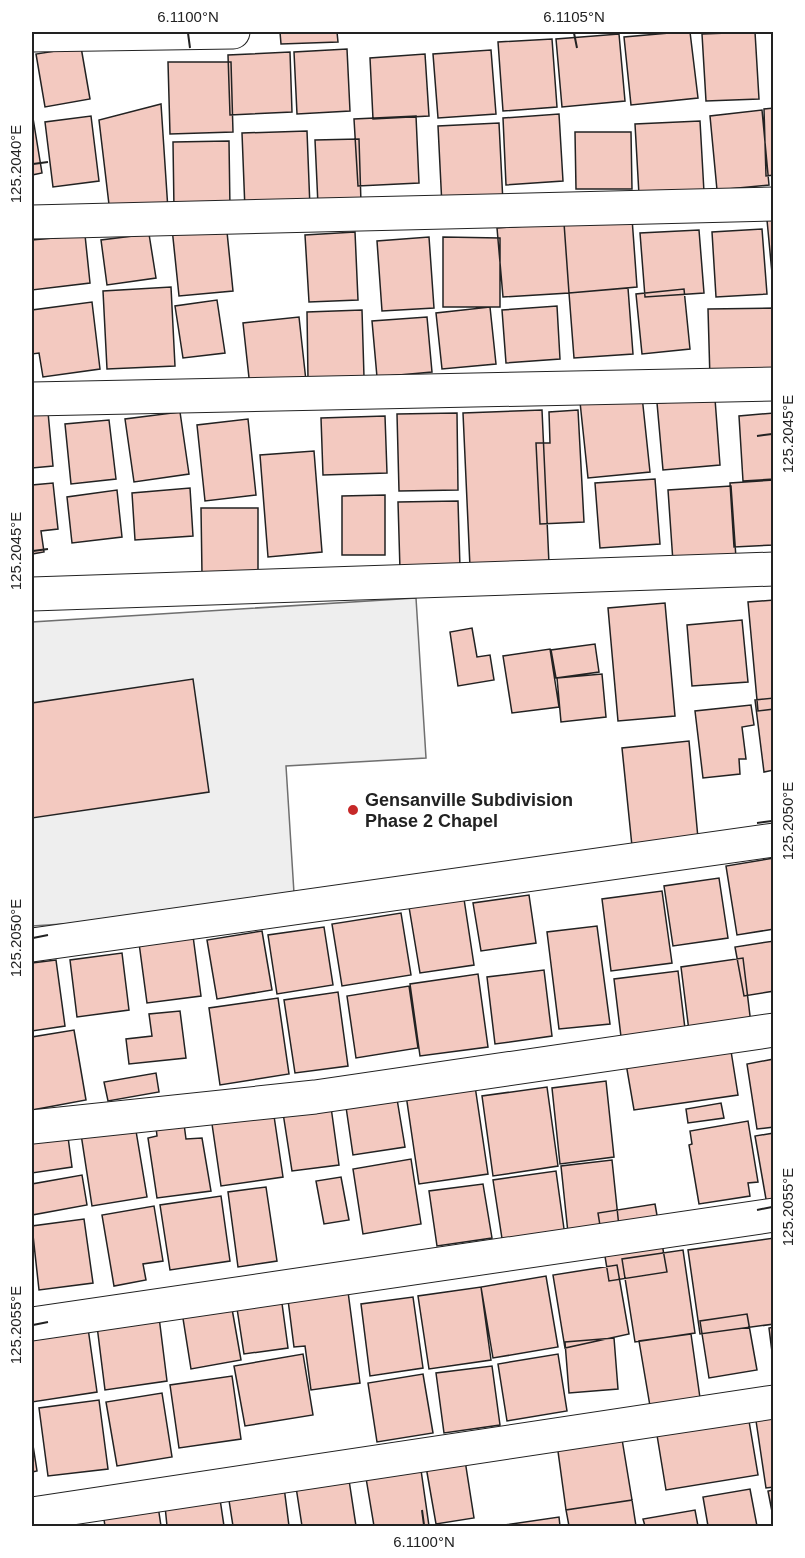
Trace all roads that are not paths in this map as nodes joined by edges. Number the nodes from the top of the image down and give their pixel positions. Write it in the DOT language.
graph roads {
  1 [pos="233,32"];
  2 [pos="32,35"];
  3 [pos="774,204"];
  4 [pos="32,222"];
  5 [pos="774,384"];
  6 [pos="32,399"];
  7 [pos="774,569"];
  8 [pos="32,594"];
  9 [pos="774,840"];
  10 [pos="32,945"];
  11 [pos="774,1030"];
  12 [pos="32,1127"];
  13 [pos="774,1215"];
  14 [pos="32,1324"];
  15 [pos="774,1402"];
  16 [pos="32,1514"];
  1 -- 2 [label="street"];
  3 -- 4 [label="street"];
  5 -- 6 [label="street"];
  7 -- 8 [label="street"];
  9 -- 10 [label="street"];
  11 -- 12 [label="street"];
  13 -- 14 [label="street"];
  15 -- 16 [label="street"];
}
